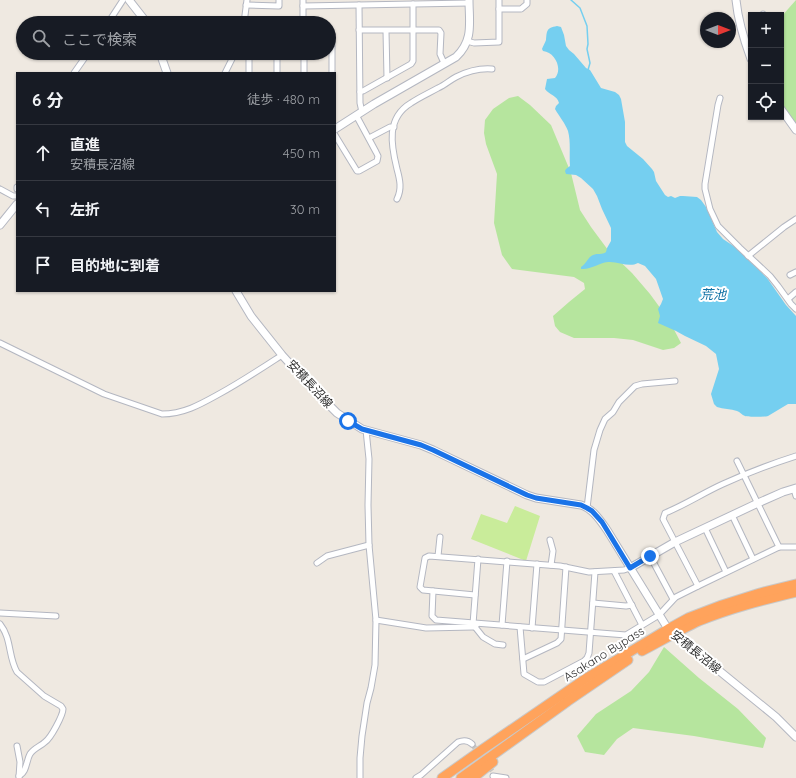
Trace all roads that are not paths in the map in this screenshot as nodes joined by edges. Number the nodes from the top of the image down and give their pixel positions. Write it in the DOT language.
graph roads {
  1 [pos="123,0"];
  2 [pos="129,0"];
  3 [pos="279,0"];
  4 [pos="303,0"];
  5 [pos="499,0"];
  6 [pos="527,0"];
  7 [pos="736,0"];
  8 [pos="247,2"];
  9 [pos="385,2"];
  10 [pos="440,2"];
  11 [pos="469,2"];
  12 [pos="413,4"];
  13 [pos="359,5"];
  14 [pos="303,6"];
  15 [pos="499,9"];
  16 [pos="113,16"];
  17 [pos="142,16"];
  18 [pos="245,16"];
  19 [pos="303,16"];
  20 [pos="359,30"];
  21 [pos="413,30"];
  22 [pos="386,31"];
  23 [pos="467,41"];
  24 [pos="748,45"];
  25 [pos="83,60"];
  26 [pos="162,60"];
  27 [pos="232,60"];
  28 [pos="249,60"];
  29 [pos="277,60"];
  30 [pos="304,60"];
  31 [pos="332,60"];
  32 [pos="444,63"];
  33 [pos="492,69"];
  34 [pos="75,72"];
  35 [pos="167,72"];
  36 [pos="226,72"];
  37 [pos="249,72"];
  38 [pos="277,72"];
  39 [pos="304,72"];
  40 [pos="332,72"];
  41 [pos="387,78"];
  42 [pos="360,92"];
  43 [pos="720,98"];
  44 [pos="784,112"];
  45 [pos="359,114"];
  46 [pos="336,127"];
  47 [pos="394,127"];
  48 [pos="796,130"];
  49 [pos="336,137"];
  50 [pos="369,138"];
  51 [pos="0,189"];
  52 [pos="16,196"];
  53 [pos="397,199"];
  54 [pos="16,205"];
  55 [pos="796,219"];
  56 [pos="0,225"];
  57 [pos="748,256"];
  58 [pos="796,272"];
  59 [pos="790,275"];
  60 [pos="237,292"];
  61 [pos="796,292"];
  62 [pos="788,299"];
  63 [pos="796,309"];
  64 [pos="0,343"];
  65 [pos="282,355"];
  66 [pos="675,381"];
  67 [pos="366,430"];
  68 [pos="796,456"];
  69 [pos="737,461"];
  70 [pos="744,475"];
  71 [pos="795,491"];
  72 [pos="758,503"];
  73 [pos="587,508"];
  74 [pos="732,515"];
  75 [pos="705,528"];
  76 [pos="440,537"];
  77 [pos="550,540"];
  78 [pos="675,542"];
  79 [pos="369,545"];
  80 [pos="556,546"];
  81 [pos="779,547"];
  82 [pos="796,547"];
  83 [pos="438,556"];
  84 [pos="650,556"];
  85 [pos="753,559"];
  86 [pos="478,560"];
  87 [pos="507,561"];
  88 [pos="317,563"];
  89 [pos="537,564"];
  90 [pos="552,565"];
  91 [pos="566,567"];
  92 [pos="630,568"];
  93 [pos="614,571"];
  94 [pos="595,572"];
  95 [pos="726,572"];
  96 [pos="698,586"];
  97 [pos="795,588"];
  98 [pos="433,591"];
  99 [pos="475,595"];
  100 [pos="673,599"];
  101 [pos="593,603"];
  102 [pos="632,605"];
  103 [pos="0,613"];
  104 [pos="660,615"];
  105 [pos="56,616"];
  106 [pos="376,620"];
  107 [pos="0,624"];
  108 [pos="475,625"];
  109 [pos="502,625"];
  110 [pos="642,625"];
  111 [pos="520,627"];
  112 [pos="532,628"];
  113 [pos="561,630"];
  114 [pos="672,631"];
  115 [pos="590,632"];
  116 [pos="503,645"];
  117 [pos="523,659"];
  118 [pos="536,724"];
  119 [pos="796,737"];
  120 [pos="472,744"];
  121 [pos="17,746"];
  122 [pos="492,775"];
  123 [pos="19,777"];
  124 [pos="360,778"];
  125 [pos="416,778"];
  126 [pos="442,778"];
  127 [pos="461,778"];
  128 [pos="473,778"];
  129 [pos="506,778"];
  1 -- 16 [label="street"];
  2 -- 17 [label="main road"];
  3 -- 8 [label="street"];
  4 -- 14 [label="street"];
  5 -- 15 [label="street"];
  6 -- 15 [label="street"];
  7 -- 24 [label="main road"];
  8 -- 18 [label="street"];
  9 -- 12 [label="street"];
  9 -- 13 [label="street"];
  10 -- 11 [label="street"];
  10 -- 12 [label="street"];
  11 -- 23 [label="main road"];
  12 -- 21 [label="street"];
  13 -- 14 [label="street"];
  13 -- 20 [label="street"];
  14 -- 19 [label="street"];
  15 -- 23 [label="street"];
  20 -- 22 [label="street"];
  20 -- 42 [label="street"];
  21 -- 22 [label="street"];
  21 -- 32 [label="street"];
  21 -- 41 [label="street"];
  22 -- 41 [label="street"];
  23 -- 32 [label="main road"];
  25 -- 34 [label="street"];
  26 -- 35 [label="main road"];
  27 -- 36 [label="street"];
  28 -- 37 [label="street"];
  29 -- 38 [label="street"];
  30 -- 39 [label="street"];
  31 -- 40 [label="street"];
  32 -- 45 [label="main road"];
  33 -- 47 [label="street"];
  41 -- 42 [label="street"];
  42 -- 45 [label="street"];
  43 -- 57 [label="street"];
  44 -- 48 [label="main road"];
  45 -- 46 [label="main road"];
  45 -- 50 [label="street"];
  47 -- 50 [label="street"];
  47 -- 53 [label="street"];
  49 -- 50 [label="street"];
  51 -- 52 [label="street"];
  54 -- 56 [label="main road"];
  55 -- 57 [label="street"];
  57 -- 62 [label="street"];
  58 -- 59 [label="street"];
  60 -- 65 [label="main road, 安積長沼線"];
  61 -- 62 [label="street"];
  62 -- 63 [label="street"];
  64 -- 65 [label="street"];
  65 -- 67 [label="main road, 安積長沼線"];
  66 -- 73 [label="street"];
  67 -- 73 [label="main road, 安積長沼線"];
  67 -- 79 [label="street"];
  68 -- 70 [label="street"];
  69 -- 70 [label="street"];
  70 -- 72 [label="street"];
  70 -- 78 [label="street"];
  71 -- 72 [label="main road"];
  72 -- 74 [label="main road"];
  72 -- 81 [label="street"];
  73 -- 92 [label="main road, 安積長沼線"];
  74 -- 75 [label="main road"];
  74 -- 85 [label="street"];
  75 -- 78 [label="main road"];
  75 -- 95 [label="street"];
  76 -- 83 [label="street"];
  77 -- 90 [label="street"];
  78 -- 84 [label="main road"];
  78 -- 96 [label="street"];
  79 -- 88 [label="street"];
  79 -- 106 [label="street"];
  80 -- 90 [label="street"];
  81 -- 82 [label="street"];
  81 -- 85 [label="street"];
  83 -- 86 [label="street"];
  83 -- 98 [label="street"];
  84 -- 92 [label="main road"];
  84 -- 100 [label="street"];
  85 -- 95 [label="street"];
  86 -- 87 [label="street"];
  86 -- 99 [label="street"];
  87 -- 89 [label="street"];
  87 -- 109 [label="street"];
  89 -- 90 [label="street"];
  89 -- 112 [label="street"];
  90 -- 91 [label="street"];
  91 -- 94 [label="street"];
  91 -- 113 [label="street"];
  92 -- 93 [label="street"];
  92 -- 104 [label="main road, 安積長沼線"];
  93 -- 94 [label="street"];
  93 -- 102 [label="street"];
  94 -- 101 [label="street"];
  95 -- 96 [label="street"];
  96 -- 100 [label="street"];
  97 -- 114 [label="highway, Asakano Bypass"];
  97 -- 114 [label="highway, Asakano Bypass"];
  98 -- 99 [label="street"];
  98 -- 108 [label="street"];
  99 -- 108 [label="street"];
  100 -- 104 [label="street"];
  101 -- 102 [label="street"];
  101 -- 115 [label="street"];
  102 -- 110 [label="street"];
  103 -- 105 [label="street"];
  104 -- 110 [label="street"];
  104 -- 114 [label="main road, 安積長沼線"];
  106 -- 108 [label="street"];
  106 -- 124 [label="street"];
  107 -- 123 [label="street"];
  108 -- 109 [label="street"];
  108 -- 116 [label="street"];
  109 -- 111 [label="street"];
  110 -- 115 [label="street"];
  111 -- 112 [label="street"];
  111 -- 117 [label="street"];
  112 -- 113 [label="street"];
  113 -- 115 [label="street"];
  113 -- 117 [label="street"];
  114 -- 118 [label="highway, Asakano Bypass"];
  114 -- 119 [label="main road, 安積長沼線"];
  114 -- 126 [label="highway, Asakano Bypass"];
  115 -- 117 [label="street"];
  118 -- 127 [label="highway, Asakano Bypass"];
  118 -- 128 [label="highway"];
  120 -- 125 [label="street"];
  121 -- 123 [label="street"];
  122 -- 129 [label="street"];
}
